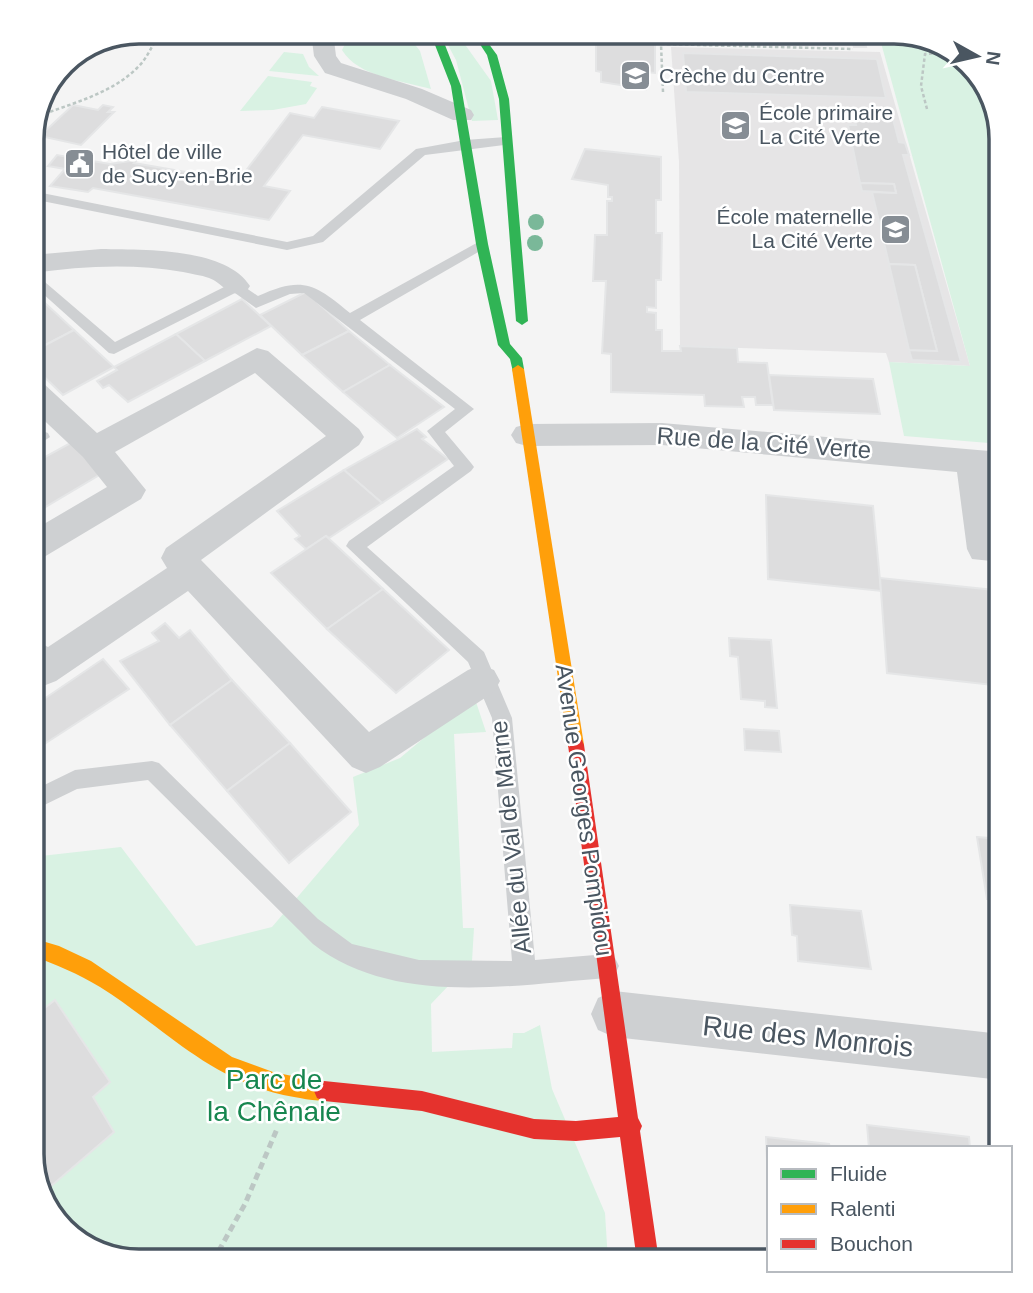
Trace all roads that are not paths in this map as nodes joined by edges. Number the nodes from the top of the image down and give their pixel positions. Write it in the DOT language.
graph roads {
  1 [pos="324,44"];
  2 [pos="436,44"];
  3 [pos="484,44"];
  4 [pos="462,115"];
  5 [pos="506,141"];
  6 [pos="465,144"];
  7 [pos="44,197"];
  8 [pos="482,244"];
  9 [pos="44,262"];
  10 [pos="236,286"];
  11 [pos="44,287"];
  12 [pos="349,320"];
  13 [pos="522,346"];
  14 [pos="44,402"];
  15 [pos="527,435"];
  16 [pos="94,449"];
  17 [pos="987,462"];
  18 [pos="44,540"];
  19 [pos="989,549"];
  20 [pos="190,571"];
  21 [pos="44,669"];
  22 [pos="481,681"];
  23 [pos="44,795"];
  24 [pos="44,951"];
  25 [pos="607,966"];
  26 [pos="525,972"];
  27 [pos="614,1014"];
  28 [pos="989,1056"];
  29 [pos="632,1126"];
  30 [pos="646,1249"];
  1 -- 4 [label="street"];
  2 -- 4 [label="street, Avenue Georges Pompidou"];
  3 -- 5 [label="street, Avenue Georges Pompidou"];
  4 -- 6 [label="street, Avenue Georges Pompidou"];
  5 -- 6 [label="lane"];
  5 -- 13 [label="street, Avenue Georges Pompidou"];
  6 -- 7 [label="lane"];
  6 -- 8 [label="street, Avenue Georges Pompidou"];
  8 -- 12 [label="lane"];
  8 -- 13 [label="street, Avenue Georges Pompidou"];
  9 -- 10 [label="street"];
  10 -- 11 [label="lane"];
  10 -- 12 [label="lane"];
  12 -- 22 [label="lane"];
  13 -- 15 [label="street, Avenue Georges Pompidou"];
  14 -- 16 [label="street"];
  15 -- 17 [label="street, Rue de la Cité Verte"];
  15 -- 25 [label="street, Avenue Georges Pompidou"];
  16 -- 18 [label="street"];
  16 -- 20 [label="street"];
  17 -- 19 [label="street"];
  20 -- 21 [label="street"];
  20 -- 22 [label="street, Allée du Val de Marne"];
  22 -- 26 [label="lane, Allée du Val de Marne"];
  23 -- 26 [label="lane"];
  24 -- 29 [label="street"];
  25 -- 26 [label="lane, Allée du Val de Marne"];
  25 -- 27 [label="street, Avenue Georges Pompidou"];
  27 -- 28 [label="street, Rue des Monrois"];
  27 -- 29 [label="street, Avenue Georges Pompidou"];
  29 -- 30 [label="street, Avenue Georges Pompidou"];
}
